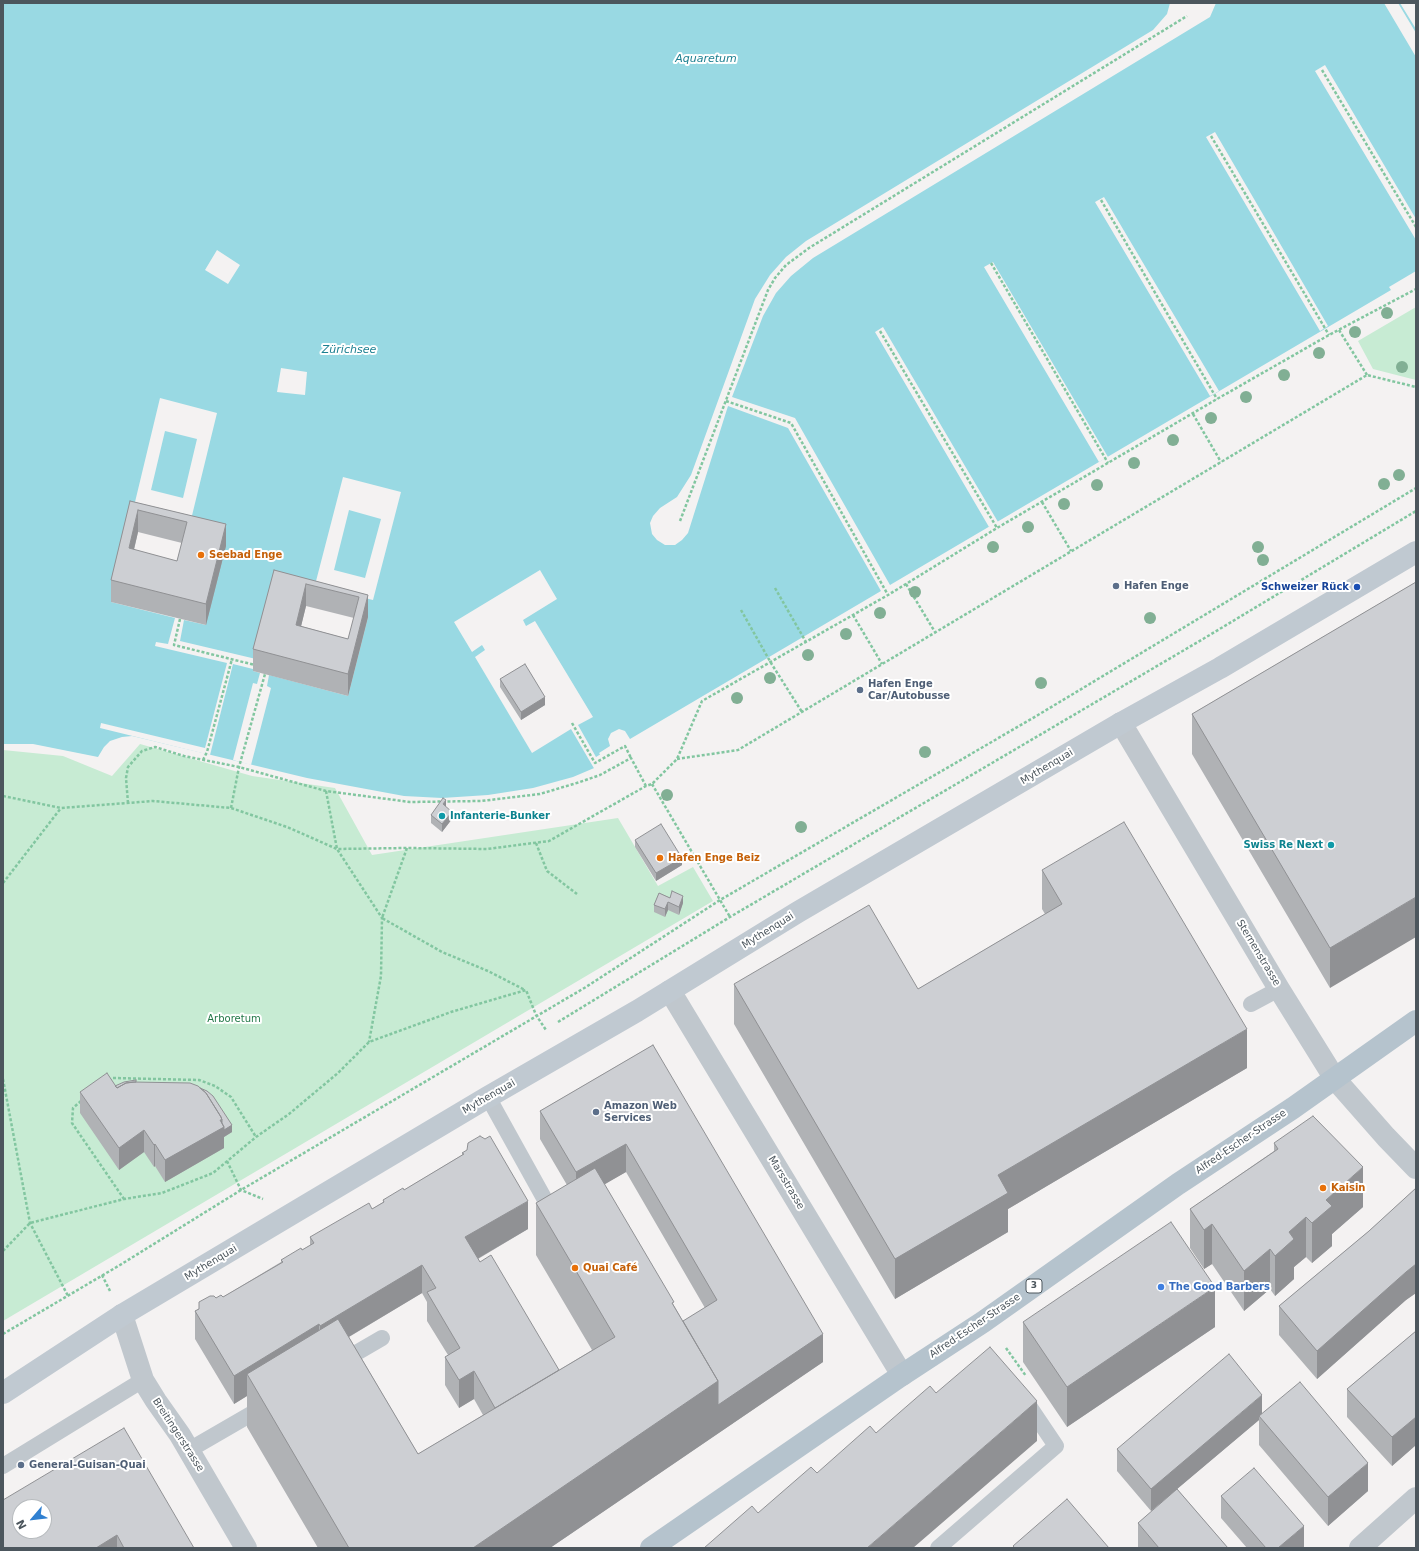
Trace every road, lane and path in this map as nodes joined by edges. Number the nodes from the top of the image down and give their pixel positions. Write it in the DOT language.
graph roads {
  1 [pos="1187,16"];
  2 [pos="1322,70"];
  3 [pos="1211,136"];
  4 [pos="1101,200"];
  5 [pos="1416,227"];
  6 [pos="991,263"];
  7 [pos="1416,289"];
  8 [pos="1339,330"];
  9 [pos="880,331"];
  10 [pos="1329,335"];
  11 [pos="1367,375"];
  12 [pos="1416,387"];
  13 [pos="1217,399"];
  14 [pos="726,401"];
  15 [pos="1193,414"];
  16 [pos="1221,462"];
  17 [pos="1108,463"];
  18 [pos="1416,488"];
  19 [pos="1042,502"];
  20 [pos="680,521"];
  21 [pos="998,528"];
  22 [pos="1072,551"];
  23 [pos="1416,552"];
  24 [pos="906,584"];
  25 [pos="775,588"];
  26 [pos="888,595"];
  27 [pos="741,610"];
  28 [pos="853,615"];
  29 [pos="180,619"];
  30 [pos="935,632"];
  31 [pos="806,642"];
  32 [pos="232,659"];
  33 [pos="771,663"];
  34 [pos="882,664"];
  35 [pos="255,665"];
  36 [pos="264,674"];
  37 [pos="802,712"];
  38 [pos="572,723"];
  39 [pos="1121,723"];
  40 [pos="631,758"];
  41 [pos="677,759"];
  42 [pos="202,760"];
  43 [pos="239,767"];
  44 [pos="652,784"];
  45 [pos="646,786"];
  46 [pos="326,791"];
  47 [pos="3,796"];
  48 [pos="128,803"];
  49 [pos="61,808"];
  50 [pos="230,808"];
  51 [pos="536,843"];
  52 [pos="407,848"];
  53 [pos="337,849"];
  54 [pos="3,883"];
  55 [pos="577,894"];
  56 [pos="720,900"];
  57 [pos="730,917"];
  58 [pos="382,918"];
  59 [pos="1279,989"];
  60 [pos="526,990"];
  61 [pos="670,991"];
  62 [pos="1252,1004"];
  63 [pos="536,1015"];
  64 [pos="1416,1021"];
  65 [pos="546,1030"];
  66 [pos="369,1042"];
  67 [pos="1335,1078"];
  68 [pos="3,1080"];
  69 [pos="106,1082"];
  70 [pos="488,1097"];
  71 [pos="84,1099"];
  72 [pos="256,1137"];
  73 [pos="1416,1168"];
  74 [pos="124,1199"];
  75 [pos="30,1223"];
  76 [pos="562,1231"];
  77 [pos="3,1251"];
  78 [pos="68,1296"];
  79 [pos="122,1315"];
  80 [pos="3,1334"];
  81 [pos="382,1338"];
  82 [pos="323,1372"];
  83 [pos="902,1375"];
  84 [pos="143,1380"];
  85 [pos="1017,1388"];
  86 [pos="3,1393"];
  87 [pos="278,1398"];
  88 [pos="184,1443"];
  89 [pos="3,1466"];
  90 [pos="1416,1498"];
  91 [pos="246,1548"];
  92 [pos="651,1548"];
  93 [pos="938,1548"];
  94 [pos="1360,1548"];
  1 -- 14 [label="path"];
  2 -- 5 [label="path"];
  3 -- 10 [label="path"];
  4 -- 13 [label="path"];
  6 -- 17 [label="path"];
  7 -- 8 [label="path"];
  8 -- 10 [label="path"];
  8 -- 11 [label="path"];
  9 -- 21 [label="path"];
  10 -- 13 [label="path"];
  11 -- 12 [label="path"];
  11 -- 16 [label="path"];
  13 -- 15 [label="path"];
  14 -- 20 [label="path"];
  14 -- 26 [label="path"];
  15 -- 16 [label="path"];
  15 -- 17 [label="path"];
  16 -- 22 [label="path"];
  17 -- 19 [label="path"];
  18 -- 56 [label="path"];
  19 -- 21 [label="path"];
  19 -- 22 [label="path"];
  21 -- 24 [label="path"];
  22 -- 30 [label="path"];
  23 -- 39 [label="main road, Mythenquai"];
  24 -- 26 [label="path"];
  24 -- 30 [label="path"];
  25 -- 31 [label="path"];
  26 -- 28 [label="path"];
  27 -- 33 [label="path"];
  28 -- 31 [label="path"];
  28 -- 34 [label="path"];
  29 -- 32 [label="path"];
  30 -- 34 [label="path"];
  31 -- 33 [label="path"];
  32 -- 35 [label="path"];
  32 -- 42 [label="path"];
  33 -- 37 [label="path"];
  33 -- 41 [label="path"];
  34 -- 37 [label="path"];
  36 -- 43 [label="path"];
  37 -- 41 [label="path"];
  38 -- 40 [label="path"];
  39 -- 59 [label="street, Sternenstrasse"];
  39 -- 61 [label="main road, Mythenquai"];
  40 -- 45 [label="path"];
  40 -- 46 [label="path"];
  41 -- 44 [label="path"];
  42 -- 43 [label="path"];
  42 -- 48 [label="path"];
  43 -- 46 [label="path"];
  43 -- 50 [label="path"];
  44 -- 45 [label="path"];
  44 -- 56 [label="path"];
  45 -- 51 [label="path"];
  46 -- 53 [label="path"];
  47 -- 49 [label="path"];
  48 -- 49 [label="path"];
  48 -- 50 [label="path"];
  49 -- 54 [label="path"];
  50 -- 53 [label="path"];
  51 -- 52 [label="path"];
  51 -- 55 [label="path"];
  52 -- 53 [label="path"];
  52 -- 58 [label="path"];
  53 -- 58 [label="path"];
  56 -- 57 [label="path"];
  56 -- 63 [label="path"];
  58 -- 60 [label="path"];
  58 -- 66 [label="path"];
  59 -- 62 [label="lane"];
  59 -- 67 [label="street, Sternenstrasse"];
  60 -- 63 [label="path"];
  60 -- 66 [label="path"];
  61 -- 70 [label="main road, Mythenquai"];
  61 -- 83 [label="street, Marsstrasse"];
  63 -- 65 [label="path"];
  63 -- 78 [label="path"];
  64 -- 67 [label="main road, Alfred-Escher-Strasse / 3"];
  66 -- 72 [label="path"];
  67 -- 73 [label="street, Sternenstrasse"];
  67 -- 83 [label="main road, Alfred-Escher-Strasse / 3"];
  68 -- 75 [label="path"];
  69 -- 72 [label="path"];
  70 -- 76 [label="lane"];
  70 -- 79 [label="main road, Mythenquai"];
  71 -- 74 [label="path"];
  72 -- 74 [label="path"];
  74 -- 75 [label="path"];
  75 -- 77 [label="path"];
  75 -- 78 [label="path"];
  78 -- 80 [label="path"];
  79 -- 84 [label="street, Breitingerstrasse"];
  79 -- 86 [label="main road"];
  81 -- 82 [label="lane"];
  83 -- 92 [label="main road, Alfred-Escher-Strasse / 3"];
  84 -- 88 [label="street, Breitingerstrasse"];
  84 -- 89 [label="lane"];
  85 -- 93 [label="lane"];
  87 -- 88 [label="lane"];
  88 -- 91 [label="street, Breitingerstrasse"];
  90 -- 94 [label="street"];
}
